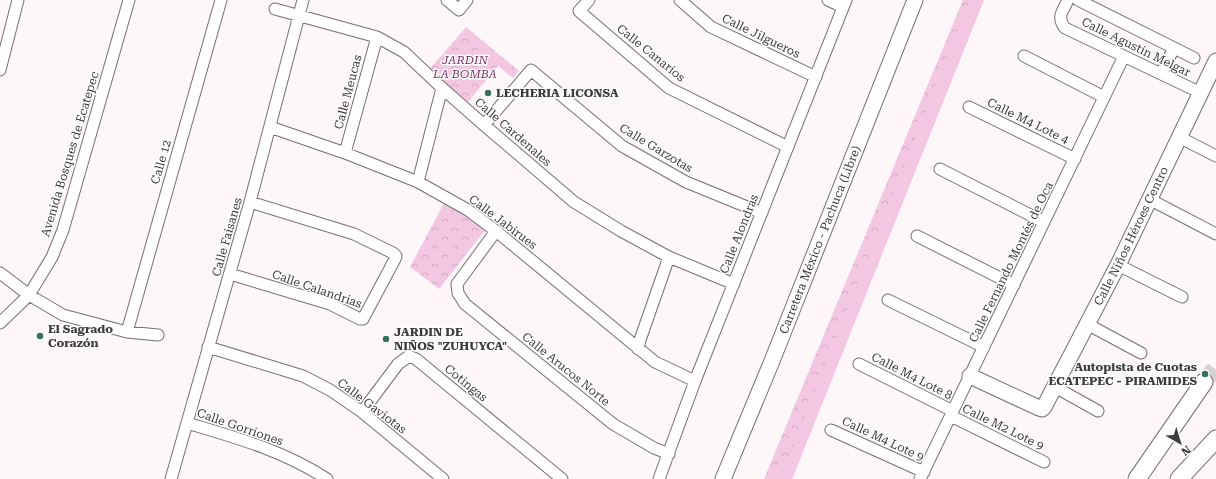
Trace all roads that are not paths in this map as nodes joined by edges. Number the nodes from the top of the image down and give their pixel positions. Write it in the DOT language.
graph roads {
  1 [pos="18,0"];
  2 [pos="129,0"];
  3 [pos="221,0"];
  4 [pos="303,0"];
  5 [pos="447,0"];
  6 [pos="468,0"];
  7 [pos="588,0"];
  8 [pos="680,0"];
  9 [pos="828,0"];
  10 [pos="915,0"];
  11 [pos="1068,0"];
  12 [pos="1078,0"];
  13 [pos="845,3"];
  14 [pos="275,9"];
  15 [pos="299,16"];
  16 [pos="377,37"];
  17 [pos="1174,48"];
  18 [pos="1024,56"];
  19 [pos="1124,56"];
  20 [pos="1194,58"];
  21 [pos="0,70"];
  22 [pos="1214,71"];
  23 [pos="1161,74"];
  24 [pos="816,77"];
  25 [pos="442,88"];
  26 [pos="1201,93"];
  27 [pos="1104,97"];
  28 [pos="969,107"];
  29 [pos="484,125"];
  30 [pos="270,127"];
  31 [pos="1179,137"];
  32 [pos="788,147"];
  33 [pos="345,153"];
  34 [pos="1216,156"];
  35 [pos="1075,159"];
  36 [pos="940,169"];
  37 [pos="418,182"];
  38 [pos="1150,199"];
  39 [pos="250,202"];
  40 [pos="762,213"];
  41 [pos="1044,222"];
  42 [pos="496,231"];
  43 [pos="1216,234"];
  44 [pos="917,236"];
  45 [pos="669,257"];
  46 [pos="1118,265"];
  47 [pos="0,274"];
  48 [pos="230,274"];
  49 [pos="734,284"];
  50 [pos="1014,285"];
  51 [pos="30,295"];
  52 [pos="1182,297"];
  53 [pos="888,300"];
  54 [pos="0,323"];
  55 [pos="1087,324"];
  56 [pos="126,332"];
  57 [pos="158,335"];
  58 [pos="208,347"];
  59 [pos="984,347"];
  60 [pos="638,349"];
  61 [pos="1141,353"];
  62 [pos="860,364"];
  63 [pos="970,376"];
  64 [pos="695,382"];
  65 [pos="1204,382"];
  66 [pos="1055,387"];
  67 [pos="1098,411"];
  68 [pos="362,412"];
  69 [pos="952,413"];
  70 [pos="187,423"];
  71 [pos="831,430"];
  72 [pos="1216,439"];
  73 [pos="669,454"];
  74 [pos="1044,462"];
  75 [pos="922,477"];
  76 [pos="171,479"];
  77 [pos="327,479"];
  78 [pos="442,479"];
  79 [pos="562,479"];
  80 [pos="659,479"];
  81 [pos="724,479"];
  82 [pos="1137,479"];
  83 [pos="1179,479"];
  1 -- 21 [label="street"];
  2 -- 51 [label="street, Avenida Bosques de Ecatepec"];
  3 -- 56 [label="street, Calle 12"];
  4 -- 15 [label="street, Calle Faisanes"];
  5 -- 6 [label="street"];
  7 -- 32 [label="street, Calle Canarios"];
  8 -- 24 [label="street, Calle Jilgueros"];
  9 -- 13 [label="street"];
  10 -- 81 [label="main road, Carretera México - Pachuca (Libre)"];
  11 -- 19 [label="street, Calle Agustín Melgar"];
  12 -- 17 [label="street"];
  13 -- 24 [label="street, Calle Alondras"];
  14 -- 15 [label="street, Calle Cardenales"];
  15 -- 16 [label="street, Calle Cardenales"];
  15 -- 30 [label="street, Calle Faisanes"];
  16 -- 25 [label="street, Calle Cardenales"];
  16 -- 33 [label="street, Calle Meucas"];
  17 -- 20 [label="street"];
  17 -- 23 [label="street"];
  18 -- 27 [label="street"];
  19 -- 23 [label="street, Calle Agustín Melgar"];
  19 -- 27 [label="street, Calle Fernando Montés de Oca"];
  22 -- 26 [label="main road, Calle Niños Héroes Centro"];
  23 -- 26 [label="street, Calle Agustín Melgar"];
  24 -- 32 [label="street, Calle Alondras"];
  25 -- 29 [label="street, Calle Cardenales"];
  25 -- 37 [label="street"];
  26 -- 31 [label="main road, Calle Niños Héroes Centro"];
  27 -- 35 [label="street, Calle Fernando Montés de Oca"];
  28 -- 35 [label="street, Calle M4 Lote 4"];
  29 -- 40 [label="street, Calle Garzotas"];
  29 -- 45 [label="street, Calle Cardenales"];
  30 -- 33 [label="street, Calle Jabirues"];
  30 -- 39 [label="street, Calle Faisanes"];
  31 -- 34 [label="street"];
  31 -- 38 [label="main road, Calle Niños Héroes Centro"];
  32 -- 40 [label="street, Calle Alondras"];
  33 -- 37 [label="street, Calle Jabirues"];
  35 -- 41 [label="street, Calle Fernando Montés de Oca"];
  36 -- 41 [label="street"];
  37 -- 42 [label="street, Calle Jabirues"];
  38 -- 43 [label="street"];
  38 -- 46 [label="main road, Calle Niños Héroes Centro"];
  39 -- 48 [label="street, Calle Faisanes"];
  39 -- 48 [label="street, Calle Calandrias"];
  40 -- 49 [label="street, Calle Alondras"];
  41 -- 50 [label="street, Calle Fernando Montés de Oca"];
  42 -- 60 [label="street, Calle Jabirues"];
  42 -- 73 [label="street, Calle Arucos Norte"];
  44 -- 50 [label="street"];
  45 -- 49 [label="street, Calle Cardenales"];
  45 -- 60 [label="street"];
  46 -- 52 [label="street"];
  46 -- 55 [label="main road, Calle Niños Héroes Centro"];
  47 -- 51 [label="street"];
  48 -- 58 [label="street, Calle Faisanes"];
  49 -- 64 [label="street, Calle Alondras"];
  50 -- 59 [label="street, Calle Fernando Montés de Oca"];
  51 -- 54 [label="street, Avenida Bosques de Ecatepec"];
  51 -- 56 [label="street"];
  53 -- 59 [label="street"];
  55 -- 61 [label="street"];
  55 -- 66 [label="main road, Calle Niños Héroes Centro"];
  56 -- 57 [label="street"];
  58 -- 68 [label="street, Calle Gaviotas"];
  58 -- 70 [label="street, Calle Faisanes"];
  59 -- 63 [label="street, Calle Fernando Montés de Oca"];
  60 -- 64 [label="street, Calle Jabirues"];
  62 -- 69 [label="street, Calle M4 Lote 8"];
  63 -- 66 [label="main road, Calle Niños Héroes Centro"];
  63 -- 69 [label="street, Calle Fernando Montés de Oca"];
  64 -- 73 [label="street, Calle Alondras"];
  65 -- 82 [label="highway"];
  66 -- 67 [label="street"];
  68 -- 78 [label="street, Calle Gaviotas"];
  68 -- 79 [label="street, Cotingas"];
  69 -- 74 [label="street, Calle M2 Lote 9"];
  69 -- 75 [label="street, Calle Fernando Montés de Oca"];
  70 -- 76 [label="street, Calle Faisanes"];
  70 -- 77 [label="street, Calle Gorriones"];
  71 -- 75 [label="street, Calle M4 Lote 9"];
  72 -- 83 [label="highway"];
  73 -- 80 [label="street, Calle Alondras"];
}
